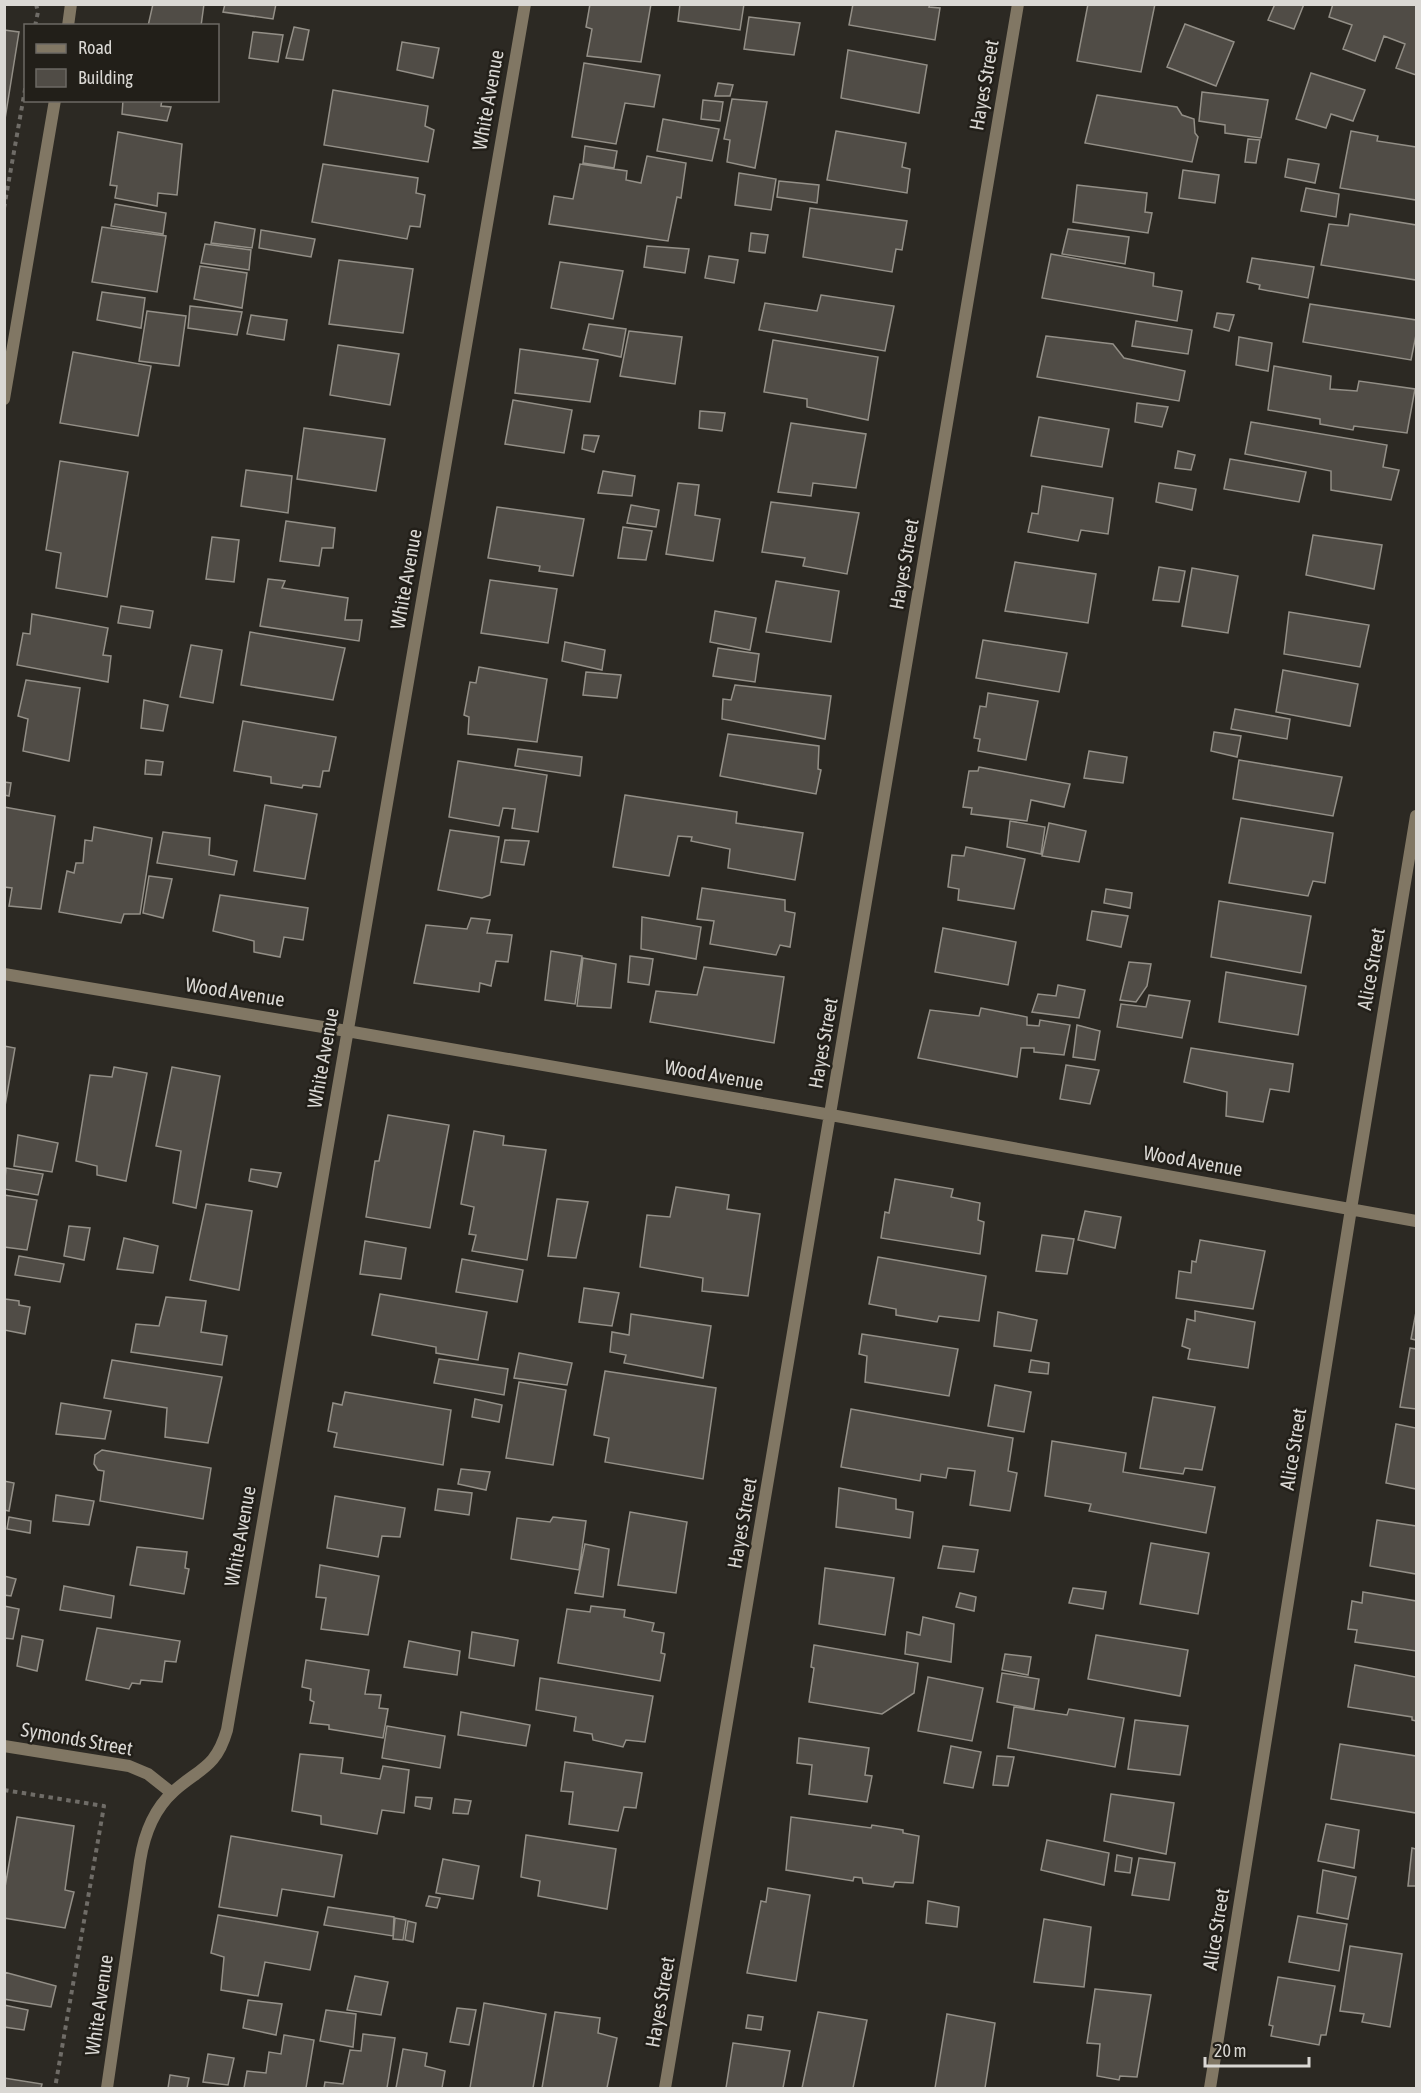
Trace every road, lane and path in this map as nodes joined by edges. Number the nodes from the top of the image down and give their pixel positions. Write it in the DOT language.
graph roads {
  1 [pos="36,4"];
  2 [pos="72,4"];
  3 [pos="525,4"];
  4 [pos="1018,4"];
  5 [pos="36,24"];
  6 [pos="68,24"];
  7 [pos="24,95"];
  8 [pos="55,102"];
  9 [pos="4,208"];
  10 [pos="4,399"];
  11 [pos="1416,816"];
  12 [pos="4,974"];
  13 [pos="347,1031"];
  14 [pos="831,1115"];
  15 [pos="1351,1209"];
  16 [pos="1416,1221"];
  17 [pos="4,1746"];
  18 [pos="4,1790"];
  19 [pos="172,1792"];
  20 [pos="55,2088"];
  21 [pos="107,2088"];
  22 [pos="665,2088"];
  23 [pos="1210,2088"];
  1 -- 5 [label="path"];
  2 -- 6 [label="street"];
  3 -- 13 [label="street, White Avenue"];
  4 -- 14 [label="street, Hayes Street"];
  7 -- 9 [label="path"];
  8 -- 10 [label="street"];
  11 -- 15 [label="street, Alice Street"];
  12 -- 13 [label="street, Wood Avenue"];
  13 -- 14 [label="street, Wood Avenue"];
  13 -- 19 [label="street, White Avenue"];
  14 -- 15 [label="street, Wood Avenue"];
  14 -- 22 [label="street, Hayes Street"];
  15 -- 16 [label="street, Wood Avenue"];
  15 -- 23 [label="street, Alice Street"];
  17 -- 19 [label="street, Symonds Street"];
  18 -- 20 [label="path"];
  19 -- 21 [label="street, White Avenue"];
}
